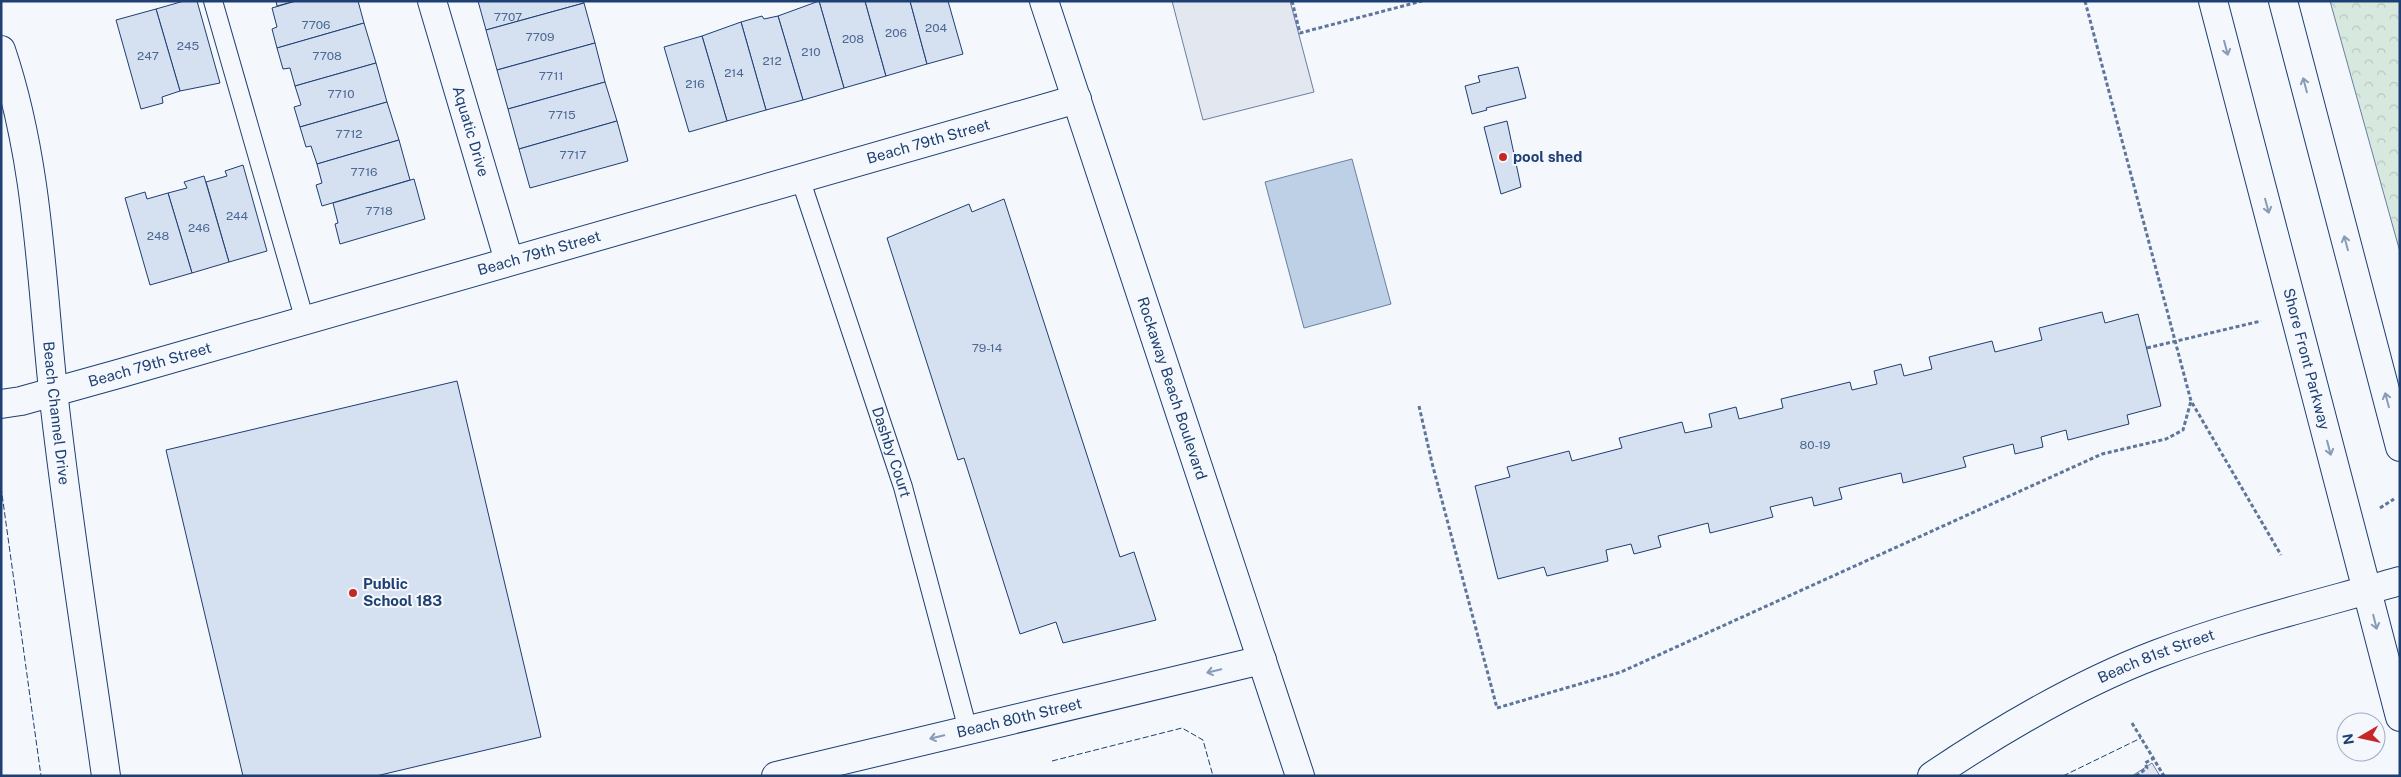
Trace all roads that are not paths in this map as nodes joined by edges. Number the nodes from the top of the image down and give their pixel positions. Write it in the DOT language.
graph roads {
  1 [pos="214,1"];
  2 [pos="432,1"];
  3 [pos="1044,1"];
  4 [pos="2213,1"];
  5 [pos="2283,1"];
  6 [pos="1,50"];
  7 [pos="1077,100"];
  8 [pos="800,178"];
  9 [pos="508,262"];
  10 [pos="305,321"];
  11 [pos="53,392"];
  12 [pos="1,404"];
  13 [pos="2400,447"];
  14 [pos="2400,581"];
  15 [pos="2367,590"];
  16 [pos="1262,660"];
  17 [pos="2400,717"];
  18 [pos="968,730"];
  19 [pos="106,776"];
  20 [pos="776,776"];
  21 [pos="1300,776"];
  22 [pos="1932,776"];
  1 -- 10 [label="lane"];
  2 -- 9 [label="street, Aquatic Drive"];
  3 -- 7 [label="street, Rockaway Beach Boulevard"];
  4 -- 15 [label="street, Shore Front Parkway, one-way"];
  13 -- 5 [label="street, one-way"];
  6 -- 11 [label="street, Beach Channel Drive"];
  7 -- 8 [label="street, Beach 79th Street"];
  7 -- 16 [label="street, Rockaway Beach Boulevard"];
  8 -- 9 [label="street, Beach 79th Street"];
  8 -- 18 [label="lane, Dashby Court"];
  9 -- 10 [label="street, Beach 79th Street"];
  10 -- 11 [label="street, Beach 79th Street"];
  11 -- 12 [label="street, Beach 79th Street"];
  11 -- 19 [label="street, Beach Channel Drive"];
  14 -- 15 [label="street, Beach 81st Street"];
  15 -- 17 [label="street, Shore Front Parkway, one-way"];
  15 -- 22 [label="street, Beach 81st Street"];
  16 -- 18 [label="street, Beach 80th Street, one-way"];
  16 -- 21 [label="street, Rockaway Beach Boulevard"];
  18 -- 20 [label="street, Beach 80th Street, one-way"];
}
